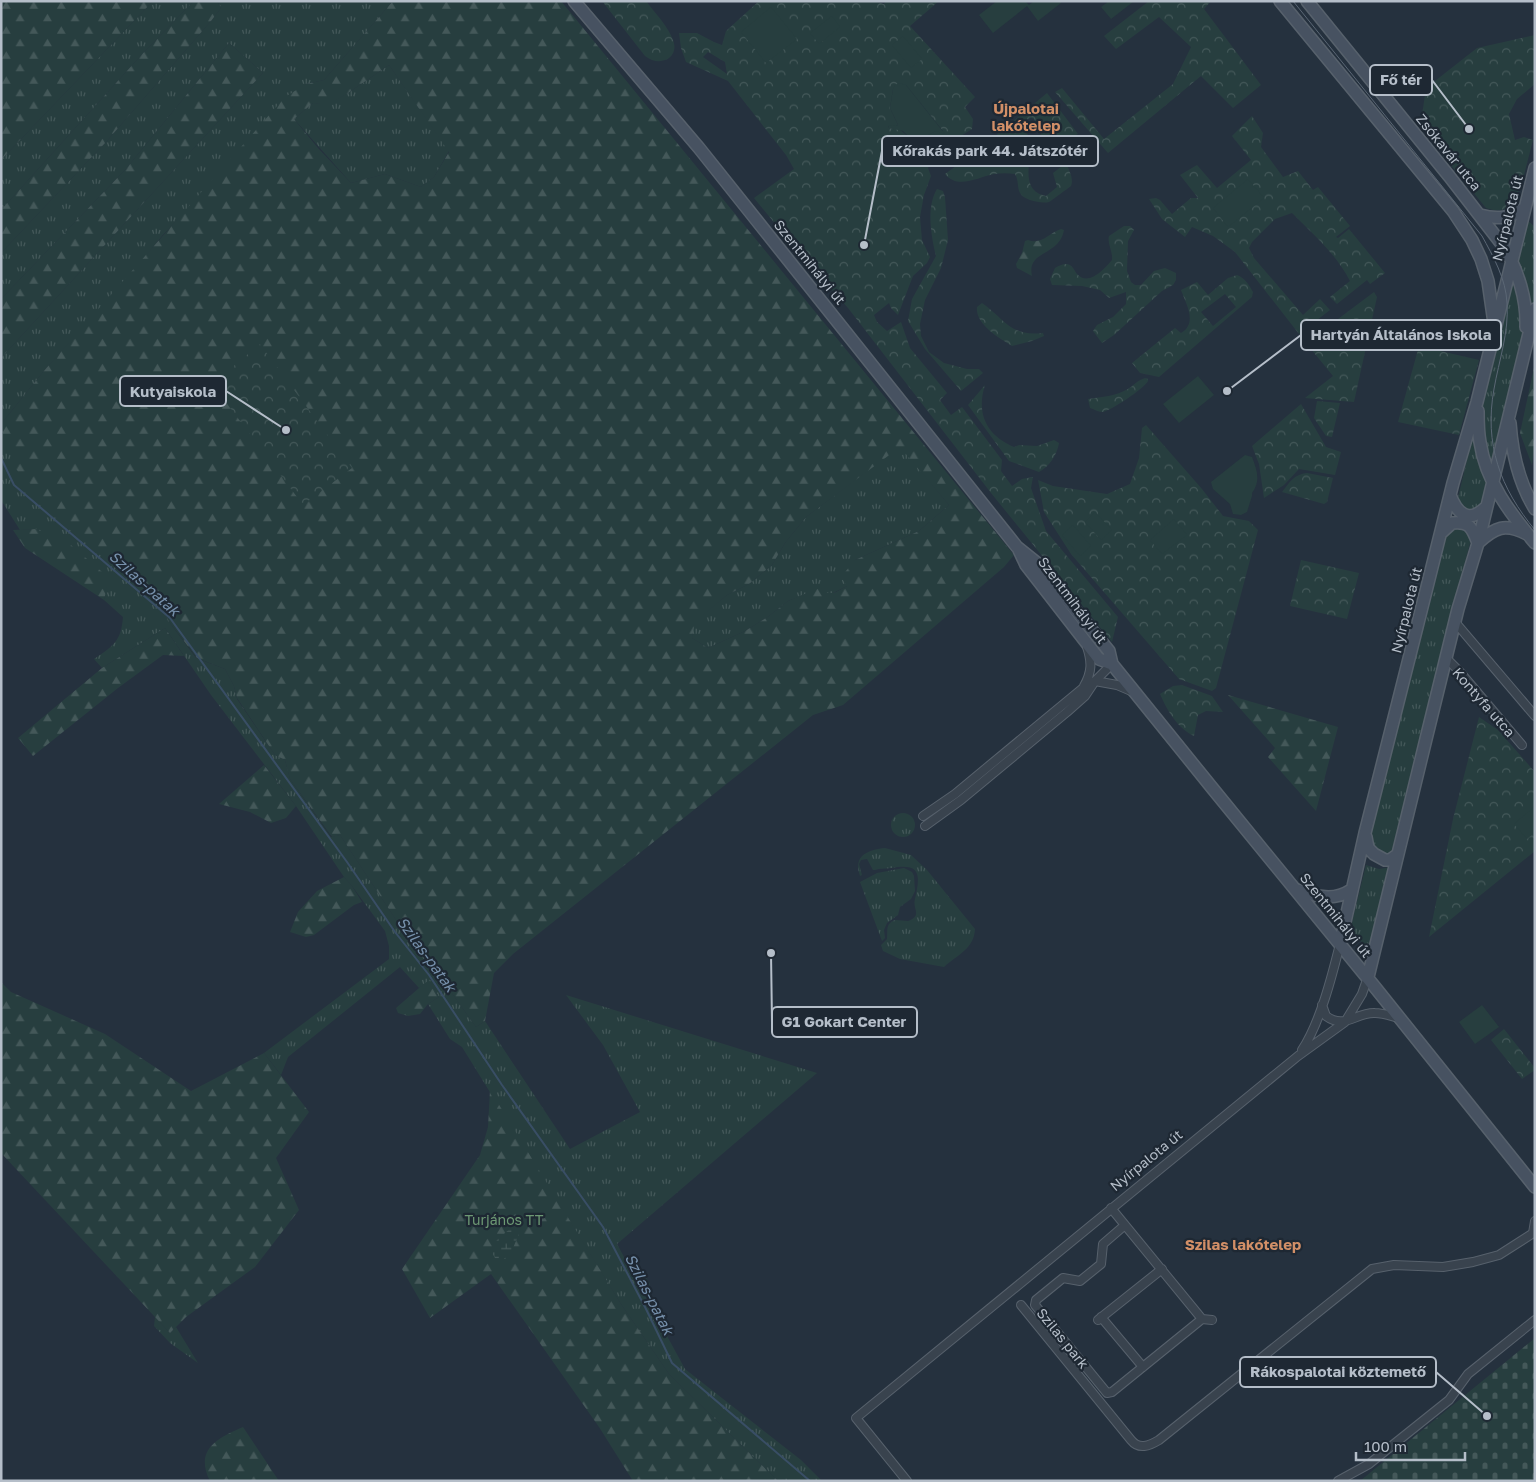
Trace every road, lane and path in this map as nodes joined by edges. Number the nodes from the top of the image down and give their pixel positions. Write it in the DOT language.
graph roads {
  1 [pos="574,1"];
  2 [pos="1280,1"];
  3 [pos="1307,1"];
  4 [pos="1336,37"];
  5 [pos="1321,48"];
  6 [pos="1535,168"];
  7 [pos="1525,208"];
  8 [pos="1480,215"];
  9 [pos="1512,259"];
  10 [pos="1534,316"];
  11 [pos="1495,332"];
  12 [pos="1526,341"];
  13 [pos="1477,402"];
  14 [pos="1512,404"];
  15 [pos="1492,482"];
  16 [pos="1450,495"];
  17 [pos="1485,508"];
  18 [pos="1535,509"];
  19 [pos="1441,533"];
  20 [pos="1527,534"];
  21 [pos="1478,542"];
  22 [pos="1535,544"];
  23 [pos="1018,546"];
  24 [pos="1455,622"];
  25 [pos="1085,641"];
  26 [pos="1446,658"];
  27 [pos="1112,664"];
  28 [pos="1095,682"];
  29 [pos="1083,688"];
  30 [pos="1136,694"];
  31 [pos="1535,716"];
  32 [pos="1522,745"];
  33 [pos="923,816"];
  34 [pos="925,826"];
  35 [pos="1365,833"];
  36 [pos="1397,855"];
  37 [pos="1297,890"];
  38 [pos="1352,890"];
  39 [pos="1340,944"];
  40 [pos="1354,961"];
  41 [pos="1335,963"];
  42 [pos="1368,978"];
  43 [pos="1322,1004"];
  44 [pos="1401,1019"];
  45 [pos="1344,1022"];
  46 [pos="1298,1056"];
  47 [pos="1535,1187"];
  48 [pos="1111,1208"];
  49 [pos="1535,1221"];
  50 [pos="1125,1225"];
  51 [pos="1534,1233"];
  52 [pos="1162,1269"];
  53 [pos="1021,1305"];
  54 [pos="1202,1318"];
  55 [pos="1212,1320"];
  56 [pos="1535,1320"];
  57 [pos="1143,1367"];
  58 [pos="908,1481"];
  59 [pos="1338,1481"];
  1 -- 23 [label="main road, Szentmihályi út"];
  2 -- 5 [label="main road"];
  3 -- 4 [label="main road, Zsókavár utca"];
  4 -- 5 [label="main road"];
  4 -- 8 [label="main road, Zsókavár utca"];
  5 -- 11 [label="main road"];
  6 -- 7 [label="main road, Nyírpalota út"];
  7 -- 8 [label="main road"];
  7 -- 9 [label="main road, Nyírpalota út"];
  8 -- 9 [label="main road, Zsókavár utca"];
  9 -- 11 [label="main road, Nyírpalota út"];
  9 -- 12 [label="main road, Zsókavár utca"];
  10 -- 12 [label="main road, Nyírpalota út"];
  11 -- 13 [label="main road, Nyírpalota út"];
  12 -- 14 [label="main road, Nyírpalota út"];
  13 -- 15 [label="main road"];
  13 -- 16 [label="main road, Nyírpalota út"];
  14 -- 15 [label="main road, Nyírpalota út"];
  14 -- 18 [label="main road"];
  15 -- 17 [label="main road, Nyírpalota út"];
  15 -- 20 [label="main road"];
  16 -- 17 [label="main road"];
  16 -- 19 [label="main road, Nyírpalota út"];
  17 -- 21 [label="main road, Nyírpalota út"];
  19 -- 21 [label="main road"];
  19 -- 35 [label="main road, Nyírpalota út"];
  20 -- 21 [label="main road"];
  20 -- 22 [label="main road"];
  21 -- 24 [label="main road, Nyírpalota út"];
  23 -- 25 [label="main road, Szentmihályi út"];
  23 -- 27 [label="main road, Szentmihályi út"];
  24 -- 26 [label="main road, Nyírpalota út"];
  24 -- 31 [label="street"];
  25 -- 27 [label="main road, Szentmihályi út"];
  25 -- 29 [label="street"];
  26 -- 32 [label="street, Kontyfa utca"];
  26 -- 36 [label="main road, Nyírpalota út"];
  27 -- 28 [label="street"];
  27 -- 30 [label="main road, Szentmihályi út"];
  28 -- 29 [label="street"];
  28 -- 30 [label="street"];
  28 -- 34 [label="street"];
  29 -- 33 [label="street"];
  30 -- 37 [label="main road, Szentmihályi út"];
  35 -- 36 [label="main road"];
  35 -- 38 [label="main road, Nyírpalota út"];
  36 -- 42 [label="main road, Nyírpalota út"];
  37 -- 38 [label="main road"];
  37 -- 39 [label="main road, Szentmihályi út"];
  38 -- 39 [label="main road, Nyírpalota út"];
  39 -- 40 [label="main road, Szentmihályi út"];
  39 -- 41 [label="street, Nyírpalota út"];
  40 -- 41 [label="street"];
  40 -- 42 [label="main road, Szentmihályi út"];
  41 -- 43 [label="street, Nyírpalota út"];
  42 -- 44 [label="main road, Szentmihályi út"];
  42 -- 45 [label="street, Nyírpalota út"];
  43 -- 45 [label="street"];
  43 -- 46 [label="street, Nyírpalota út"];
  44 -- 45 [label="street"];
  44 -- 47 [label="main road, Szentmihályi út"];
  45 -- 46 [label="street, Nyírpalota út"];
  46 -- 48 [label="street, Nyírpalota út"];
  48 -- 50 [label="street"];
  48 -- 58 [label="street, Nyírpalota út"];
  49 -- 51 [label="street"];
  50 -- 52 [label="street"];
  50 -- 57 [label="street, Szilas park"];
  51 -- 53 [label="street"];
  52 -- 54 [label="street"];
  52 -- 57 [label="street"];
  54 -- 55 [label="street"];
  54 -- 57 [label="street, Szilas park"];
  56 -- 59 [label="street"];
}
